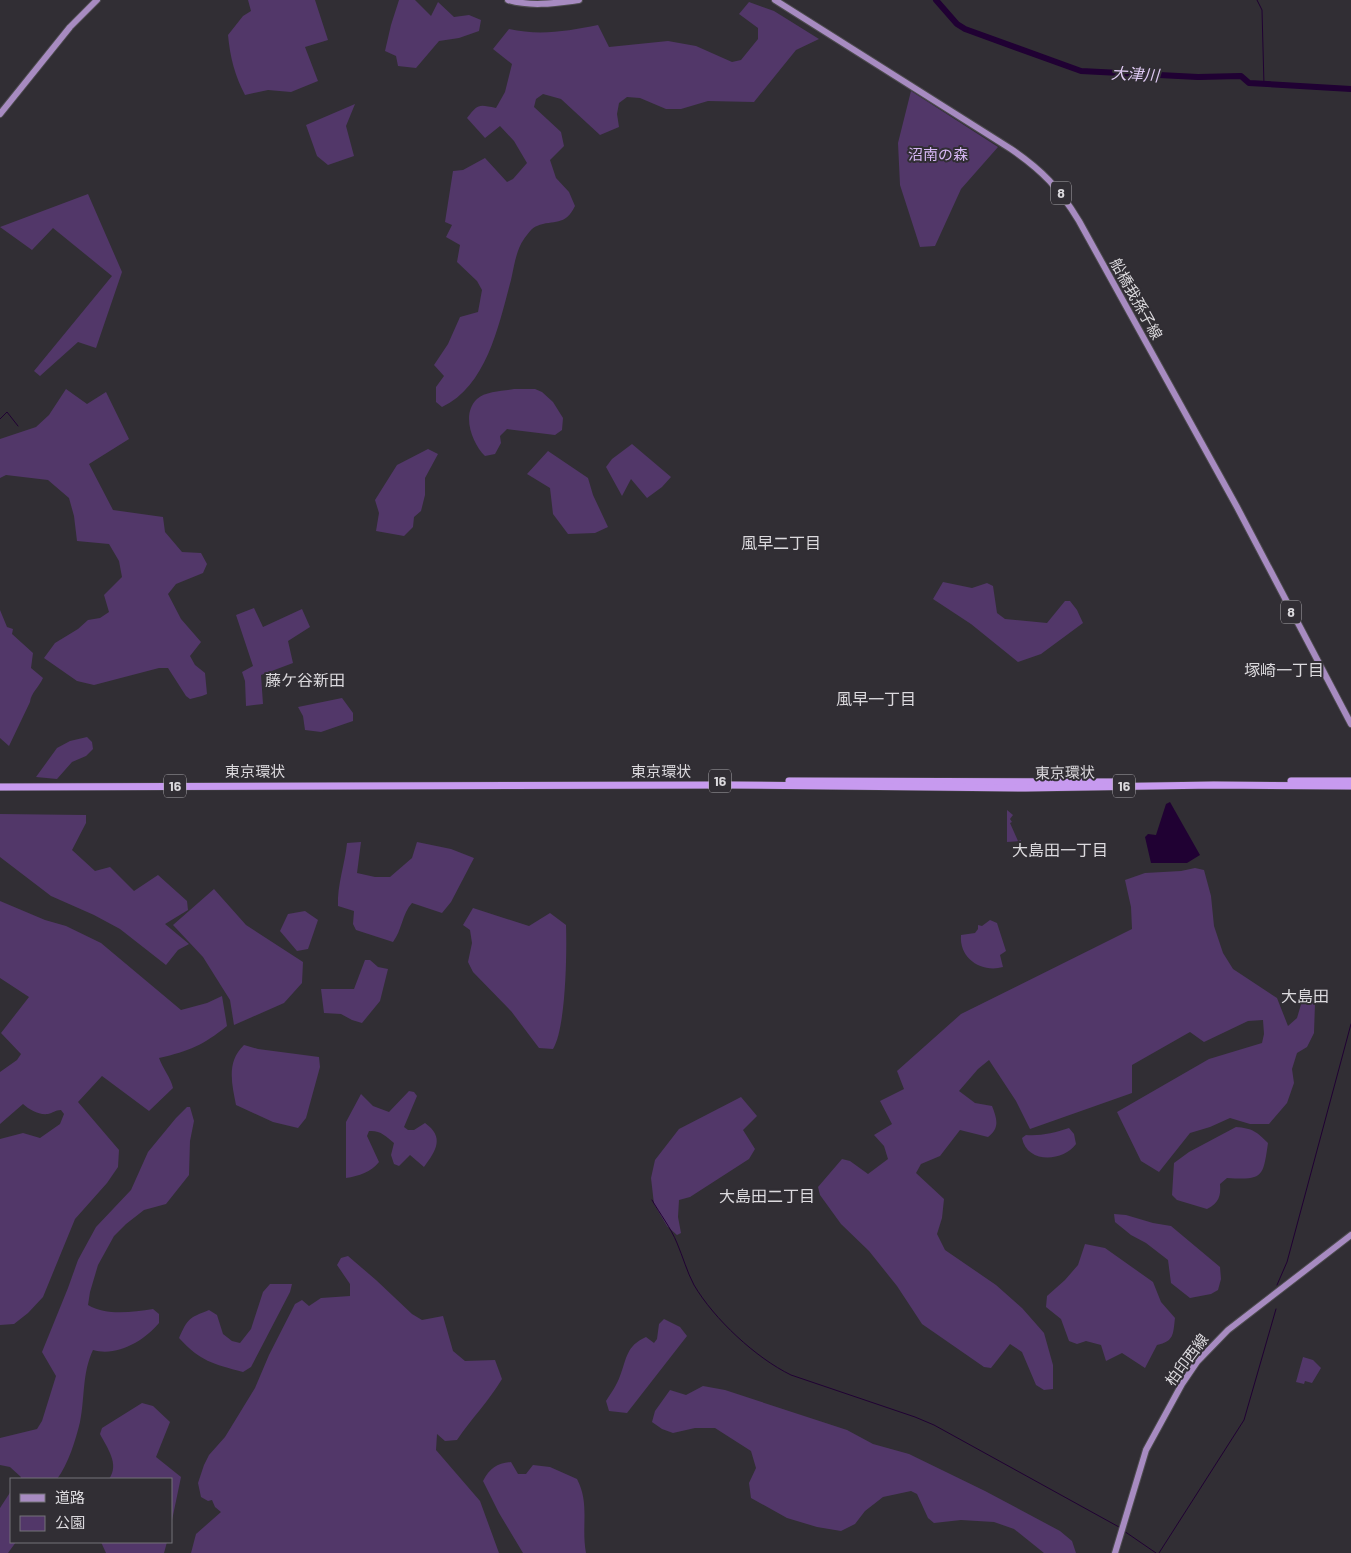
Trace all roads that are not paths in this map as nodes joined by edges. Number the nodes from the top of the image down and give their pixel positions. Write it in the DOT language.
graph roads {
  1 [pos="97,0"];
  2 [pos="508,0"];
  3 [pos="579,0"];
  4 [pos="775,0"];
  5 [pos="0,114"];
  6 [pos="1351,724"];
  7 [pos="1351,781"];
  8 [pos="0,782"];
  9 [pos="28,784"];
  10 [pos="1351,786"];
  11 [pos="0,787"];
  12 [pos="1351,1235"];
  13 [pos="1115,1553"];
  1 -- 5 [label="main road"];
  2 -- 3 [label="main road"];
  4 -- 6 [label="main road, 船橋我孫子線 / 8"];
  7 -- 9 [label="highway, 東京環状 / 16"];
  8 -- 9 [label="highway, 東京環状 / 16"];
  9 -- 10 [label="highway, 東京環状 / 16"];
  9 -- 11 [label="highway, 東京環状 / 16"];
  12 -- 13 [label="main road, 柏印西線"];
}
